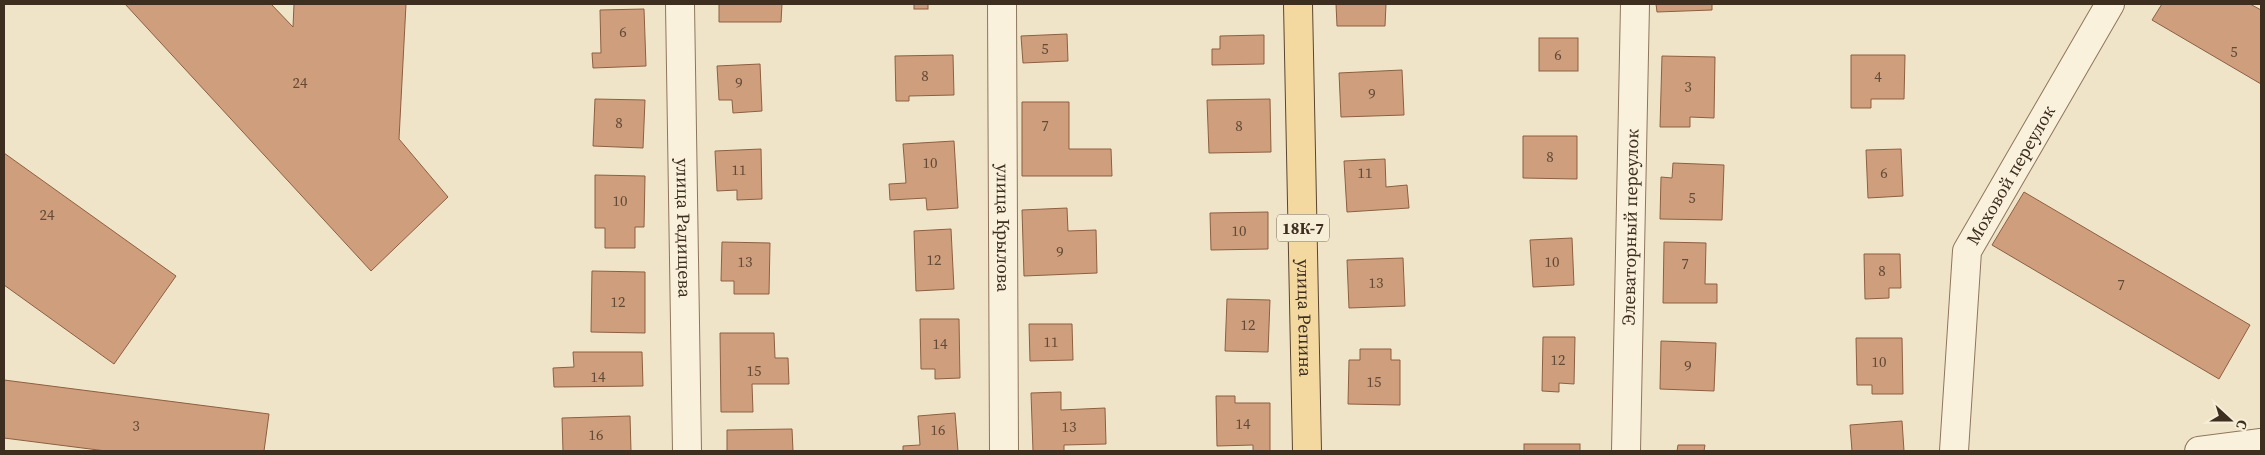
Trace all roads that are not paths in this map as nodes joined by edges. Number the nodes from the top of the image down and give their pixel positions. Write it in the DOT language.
graph roads {
  1 [pos="680,4"];
  2 [pos="1002,4"];
  3 [pos="1298,4"];
  4 [pos="1635,4"];
  5 [pos="2110,4"];
  6 [pos="2261,443"];
  7 [pos="687,451"];
  8 [pos="1004,451"];
  9 [pos="1307,451"];
  10 [pos="1626,451"];
  11 [pos="1954,451"];
  12 [pos="2199,451"];
  1 -- 7 [label="street, улица Радищева"];
  2 -- 8 [label="street, улица Крылова"];
  3 -- 9 [label="main road, улица Репина / 18К-7"];
  4 -- 10 [label="street, Элеваторный переулок"];
  5 -- 11 [label="street, Моховой переулок"];
  6 -- 12 [label="street"];
}
